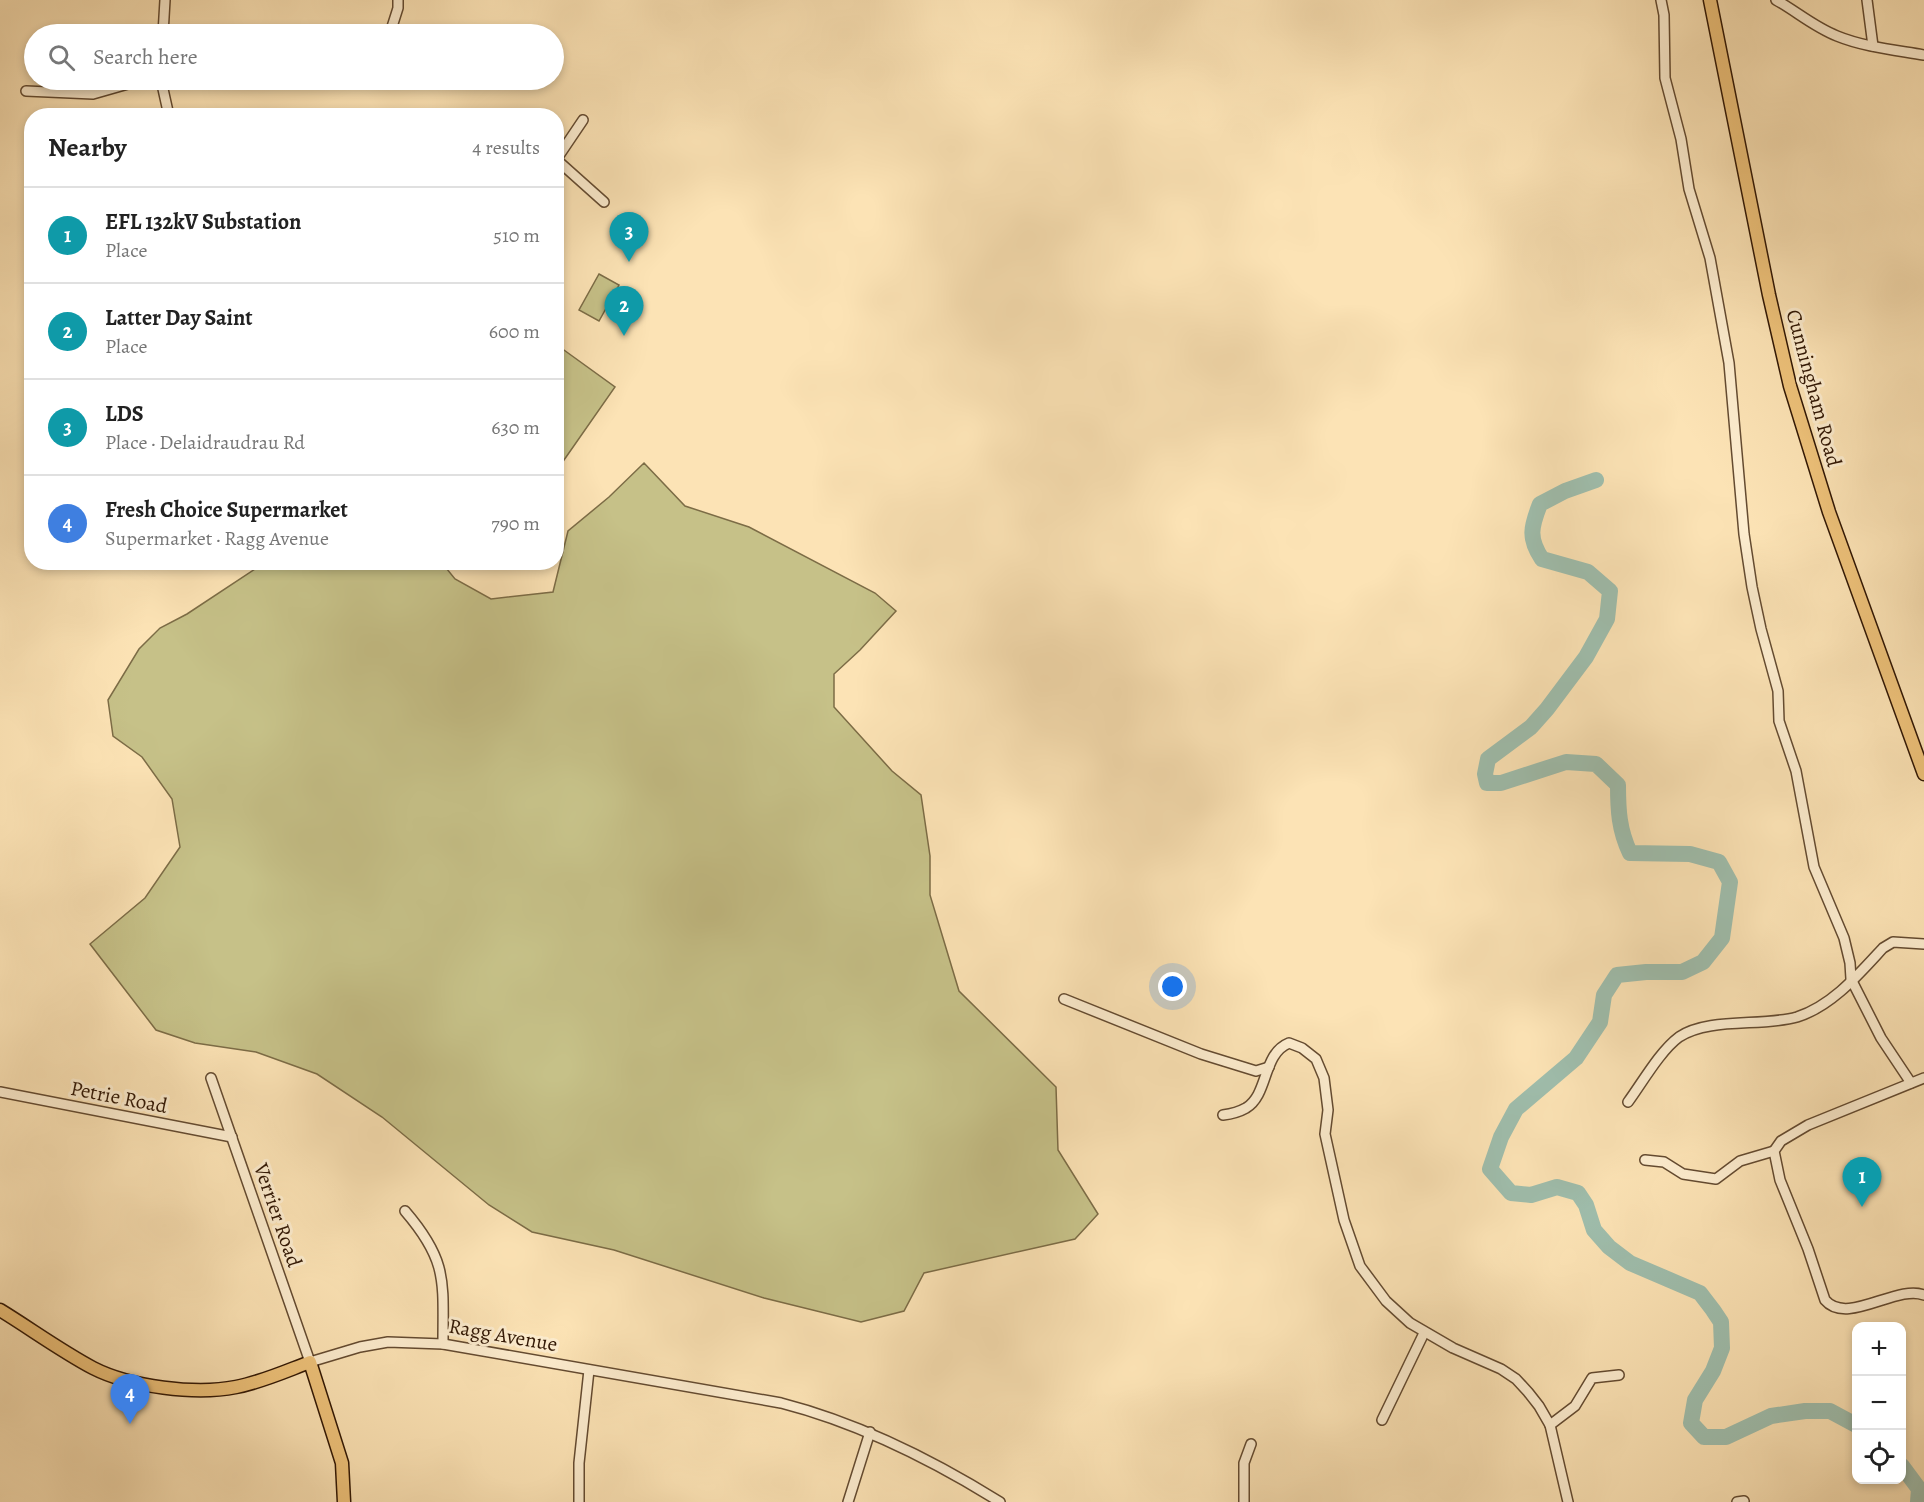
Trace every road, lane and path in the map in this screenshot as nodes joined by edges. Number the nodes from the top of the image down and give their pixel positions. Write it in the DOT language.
graph roads {
  1 [pos="165,0"];
  2 [pos="398,0"];
  3 [pos="1661,0"];
  4 [pos="1710,0"];
  5 [pos="1776,0"];
  6 [pos="1867,0"];
  7 [pos="164,24"];
  8 [pos="393,24"];
  9 [pos="1873,46"];
  10 [pos="1924,55"];
  11 [pos="107,90"];
  12 [pos="163,90"];
  13 [pos="26,91"];
  14 [pos="166,108"];
  15 [pos="583,120"];
  16 [pos="564,149"];
  17 [pos="564,166"];
  18 [pos="604,202"];
  19 [pos="1924,774"];
  20 [pos="1924,944"];
  21 [pos="1851,980"];
  22 [pos="1064,999"];
  23 [pos="1269,1066"];
  24 [pos="211,1078"];
  25 [pos="1924,1078"];
  26 [pos="1911,1083"];
  27 [pos="0,1092"];
  28 [pos="1628,1102"];
  29 [pos="1223,1116"];
  30 [pos="232,1137"];
  31 [pos="1774,1151"];
  32 [pos="1645,1160"];
  33 [pos="405,1211"];
  34 [pos="1924,1295"];
  35 [pos="0,1310"];
  36 [pos="1424,1333"];
  37 [pos="443,1344"];
  38 [pos="310,1362"];
  39 [pos="589,1370"];
  40 [pos="1619,1375"];
  41 [pos="1382,1420"];
  42 [pos="1550,1425"];
  43 [pos="870,1432"];
  44 [pos="1251,1444"];
  45 [pos="344,1502"];
  46 [pos="579,1502"];
  47 [pos="848,1502"];
  48 [pos="1000,1502"];
  49 [pos="1244,1502"];
  50 [pos="1568,1502"];
  1 -- 7 [label="street"];
  2 -- 8 [label="street"];
  3 -- 21 [label="street"];
  4 -- 19 [label="main road, Cunningham Road"];
  5 -- 9 [label="street"];
  6 -- 9 [label="street"];
  9 -- 10 [label="street"];
  11 -- 13 [label="street"];
  12 -- 14 [label="street"];
  15 -- 16 [label="street"];
  17 -- 18 [label="street"];
  20 -- 21 [label="street"];
  21 -- 26 [label="street"];
  21 -- 28 [label="street"];
  22 -- 23 [label="street"];
  23 -- 29 [label="street"];
  23 -- 36 [label="street"];
  24 -- 30 [label="street, Verrier Road"];
  25 -- 26 [label="street"];
  26 -- 31 [label="street"];
  27 -- 30 [label="street, Petrie Road"];
  30 -- 38 [label="street, Verrier Road"];
  31 -- 32 [label="street"];
  31 -- 34 [label="street"];
  33 -- 37 [label="street"];
  35 -- 38 [label="main road, Ragg Avenue"];
  36 -- 41 [label="street"];
  36 -- 42 [label="street"];
  37 -- 38 [label="street, Ragg Avenue"];
  37 -- 39 [label="street, Ragg Avenue"];
  38 -- 45 [label="main road"];
  39 -- 43 [label="street, Ragg Avenue"];
  39 -- 46 [label="street"];
  40 -- 42 [label="street"];
  42 -- 50 [label="street"];
  43 -- 47 [label="street"];
  43 -- 48 [label="street, Ragg Avenue"];
  44 -- 49 [label="street"];
}
